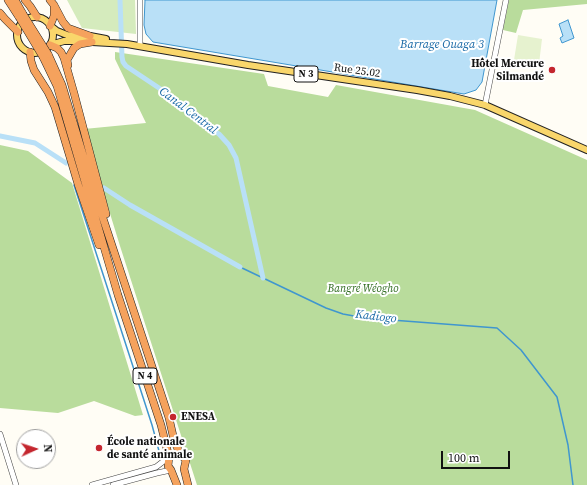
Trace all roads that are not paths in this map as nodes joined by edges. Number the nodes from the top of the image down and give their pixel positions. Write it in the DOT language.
graph roads {
  1 [pos="8,0"];
  2 [pos="15,0"];
  3 [pos="26,0"];
  4 [pos="140,0"];
  5 [pos="506,0"];
  6 [pos="52,2"];
  7 [pos="0,13"];
  8 [pos="21,15"];
  9 [pos="37,17"];
  10 [pos="50,26"];
  11 [pos="18,32"];
  12 [pos="91,39"];
  13 [pos="50,45"];
  14 [pos="140,46"];
  15 [pos="30,52"];
  16 [pos="46,56"];
  17 [pos="69,77"];
  18 [pos="484,105"];
  19 [pos="587,150"];
  20 [pos="128,294"];
  21 [pos="118,295"];
  22 [pos="0,434"];
  23 [pos="180,454"];
  24 [pos="169,457"];
  25 [pos="184,469"];
  26 [pos="171,470"];
  27 [pos="120,482"];
  28 [pos="16,485"];
  29 [pos="92,485"];
  30 [pos="112,485"];
  31 [pos="176,485"];
  32 [pos="188,485"];
  1 -- 8 [label="highway, N 4"];
  2 -- 8 [label="highway, N 4"];
  3 -- 9 [label="highway"];
  4 -- 14 [label="street"];
  5 -- 18 [label="street"];
  6 -- 10 [label="highway"];
  6 -- 12 [label="highway"];
  7 -- 11 [label="highway"];
  8 -- 16 [label="highway, N 4, bridge"];
  9 -- 10 [label="main road, N 3"];
  9 -- 11 [label="main road"];
  10 -- 12 [label="main road, Rue 25.02 / N 3"];
  10 -- 13 [label="main road"];
  11 -- 15 [label="main road"];
  12 -- 13 [label="main road, Rue 25.02 / N 3"];
  12 -- 14 [label="main road, Rue 25.02 / N 3"];
  12 -- 17 [label="highway"];
  13 -- 15 [label="main road, N 3"];
  13 -- 17 [label="highway"];
  14 -- 18 [label="main road, Rue 25.02 / N 3"];
  15 -- 21 [label="highway"];
  16 -- 20 [label="highway, N 4"];
  16 -- 21 [label="highway, N 4"];
  17 -- 20 [label="highway"];
  18 -- 19 [label="main road, Rue 25.02 / N 3"];
  20 -- 23 [label="highway, N 4"];
  21 -- 24 [label="highway, N 4"];
  22 -- 28 [label="street"];
  23 -- 24 [label="highway"];
  23 -- 25 [label="highway, N 4"];
  24 -- 26 [label="highway, N 4"];
  24 -- 27 [label="street"];
  25 -- 26 [label="highway"];
  25 -- 32 [label="highway, N 4"];
  26 -- 27 [label="street"];
  26 -- 31 [label="highway, N 4"];
  27 -- 29 [label="street"];
  27 -- 30 [label="street"];
}
